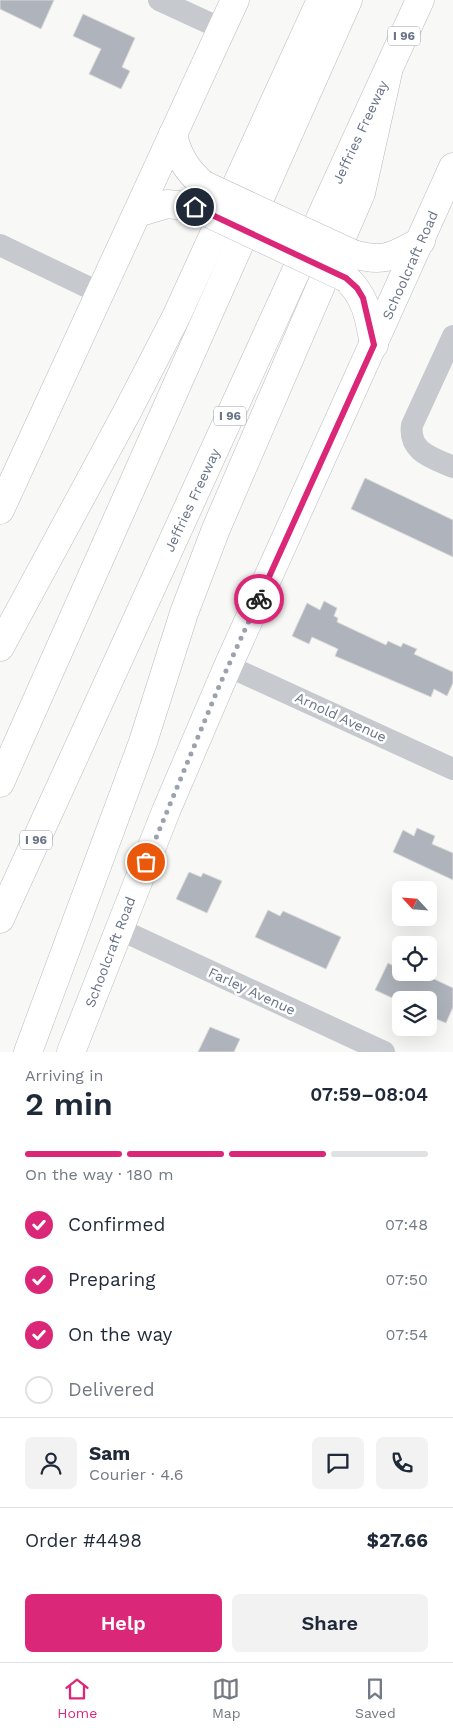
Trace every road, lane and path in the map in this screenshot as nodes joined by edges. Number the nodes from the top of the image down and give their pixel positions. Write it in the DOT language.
graph roads {
  1 [pos="159,0"];
  2 [pos="235,0"];
  3 [pos="321,0"];
  4 [pos="348,0"];
  5 [pos="420,0"];
  6 [pos="222,29"];
  7 [pos="388,72"];
  8 [pos="173,134"];
  9 [pos="453,167"];
  10 [pos="200,196"];
  11 [pos="137,213"];
  12 [pos="421,241"];
  13 [pos="0,245"];
  14 [pos="350,266"];
  15 [pos="100,292"];
  16 [pos="453,336"];
  17 [pos="374,345"];
  18 [pos="453,468"];
  19 [pos="0,510"];
  20 [pos="0,647"];
  21 [pos="228,666"];
  22 [pos="453,769"];
  23 [pos="0,782"];
  24 [pos="0,919"];
  25 [pos="119,929"];
  26 [pos="28,1052"];
  27 [pos="71,1052"];
  28 [pos="384,1052"];
  1 -- 6 [label="street"];
  2 -- 6 [label="main road"];
  3 -- 20 [label="main road"];
  4 -- 23 [label="main road"];
  5 -- 7 [label="main road, Jeffries Freeway / I 96"];
  6 -- 8 [label="main road"];
  7 -- 24 [label="main road, Jeffries Freeway / I 96"];
  7 -- 26 [label="main road"];
  8 -- 10 [label="main road"];
  8 -- 11 [label="main road"];
  9 -- 12 [label="main road, Schoolcraft Road"];
  10 -- 11 [label="main road"];
  10 -- 14 [label="main road, bridge"];
  11 -- 15 [label="main road"];
  12 -- 14 [label="main road"];
  12 -- 17 [label="main road, Schoolcraft Road"];
  13 -- 15 [label="street"];
  14 -- 17 [label="main road"];
  15 -- 19 [label="main road"];
  16 -- 18 [label="street"];
  17 -- 21 [label="main road, Schoolcraft Road"];
  21 -- 22 [label="street, Arnold Avenue"];
  21 -- 25 [label="main road, Schoolcraft Road"];
  25 -- 27 [label="main road, Schoolcraft Road"];
  25 -- 28 [label="street, Farley Avenue"];
}
